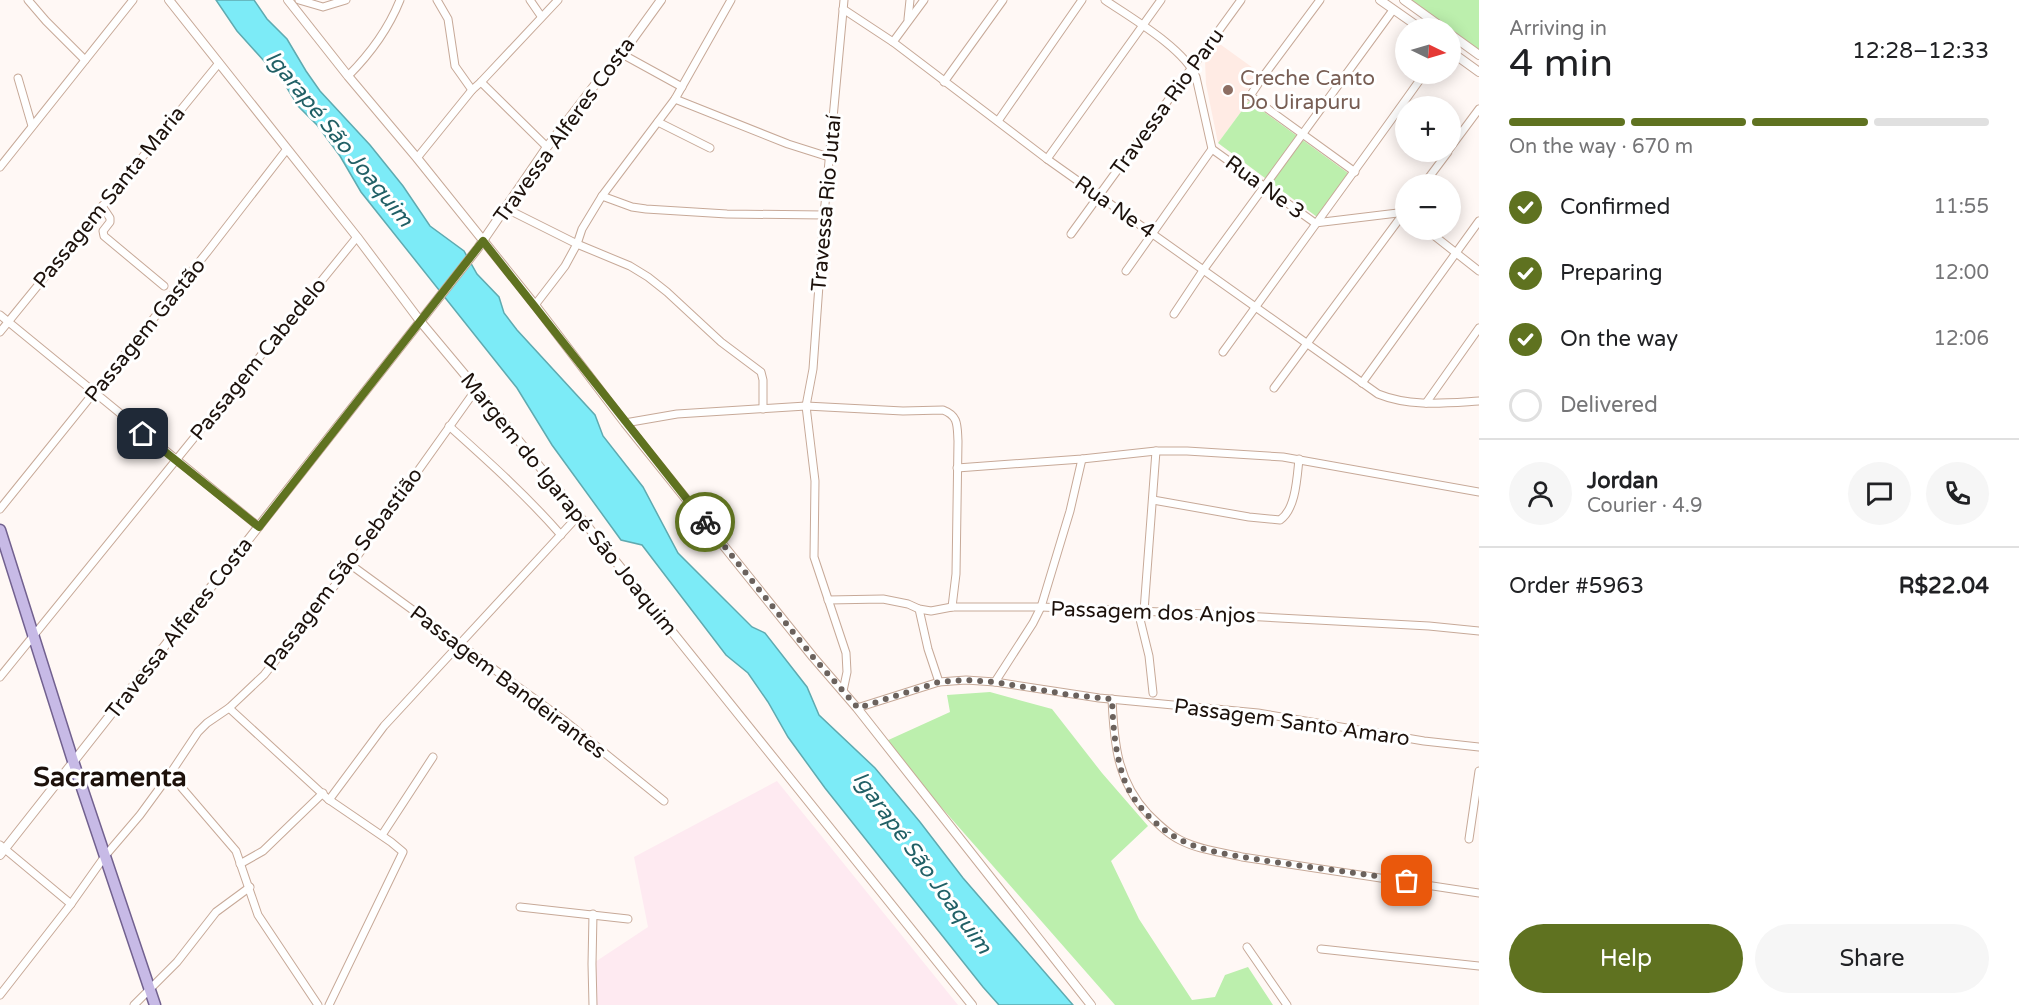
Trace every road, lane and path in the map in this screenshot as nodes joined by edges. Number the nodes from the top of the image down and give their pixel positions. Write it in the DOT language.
graph roads {
  1 [pos="28,0"];
  2 [pos="133,0"];
  3 [pos="169,0"];
  4 [pos="288,0"];
  5 [pos="299,0"];
  6 [pos="346,0"];
  7 [pos="400,0"];
  8 [pos="437,0"];
  9 [pos="530,0"];
  10 [pos="558,0"];
  11 [pos="661,0"];
  12 [pos="730,0"];
  13 [pos="844,0"];
  14 [pos="910,0"];
  15 [pos="924,0"];
  16 [pos="1003,0"];
  17 [pos="1082,0"];
  18 [pos="1105,0"];
  19 [pos="1161,0"];
  20 [pos="1240,0"];
  21 [pos="1320,0"];
  22 [pos="1380,0"];
  23 [pos="1404,0"];
  24 [pos="843,9"];
  25 [pos="1393,10"];
  26 [pos="541,16"];
  27 [pos="1405,18"];
  28 [pos="1429,18"];
  29 [pos="908,22"];
  30 [pos="1144,26"];
  31 [pos="893,42"];
  32 [pos="1461,42"];
  33 [pos="622,54"];
  34 [pos="1479,54"];
  35 [pos="1461,59"];
  36 [pos="85,60"];
  37 [pos="219,63"];
  38 [pos="1192,68"];
  39 [pos="1479,72"];
  40 [pos="348,76"];
  41 [pos="18,78"];
  42 [pos="481,82"];
  43 [pos="944,82"];
  44 [pos="1417,84"];
  45 [pos="682,87"];
  46 [pos="472,90"];
  47 [pos="675,99"];
  48 [pos="1479,109"];
  49 [pos="998,121"];
  50 [pos="658,122"];
  51 [pos="32,126"];
  52 [pos="1304,134"];
  53 [pos="1461,134"];
  54 [pos="547,147"];
  55 [pos="710,148"];
  56 [pos="287,149"];
  57 [pos="1212,149"];
  58 [pos="829,157"];
  59 [pos="417,158"];
  60 [pos="1047,159"];
  61 [pos="0,167"];
  62 [pos="1355,172"];
  63 [pos="1265,187"];
  64 [pos="1100,195"];
  65 [pos="602,196"];
  66 [pos="102,206"];
  67 [pos="505,208"];
  68 [pos="1395,212"];
  69 [pos="824,215"];
  70 [pos="1479,221"];
  71 [pos="1315,223"];
  72 [pos="1395,225"];
  73 [pos="1153,233"];
  74 [pos="1071,234"];
  75 [pos="357,237"];
  76 [pos="1439,240"];
  77 [pos="577,244"];
  78 [pos="481,245"];
  79 [pos="1456,254"];
  80 [pos="1204,269"];
  81 [pos="1126,271"];
  82 [pos="1479,271"];
  83 [pos="164,286"];
  84 [pos="535,305"];
  85 [pos="1255,307"];
  86 [pos="1174,314"];
  87 [pos="0,315"];
  88 [pos="422,318"];
  89 [pos="8,321"];
  90 [pos="1479,328"];
  91 [pos="0,332"];
  92 [pos="1308,344"];
  93 [pos="1223,352"];
  94 [pos="1362,383"];
  95 [pos="477,388"];
  96 [pos="1274,388"];
  97 [pos="94,393"];
  98 [pos="1479,401"];
  99 [pos="1426,403"];
  100 [pos="806,406"];
  101 [pos="763,410"];
  102 [pos="625,423"];
  103 [pos="449,426"];
  104 [pos="1156,451"];
  105 [pos="1082,459"];
  106 [pos="1299,459"];
  107 [pos="175,460"];
  108 [pos="957,468"];
  109 [pos="1479,492"];
  110 [pos="1153,500"];
  111 [pos="0,509"];
  112 [pos="579,515"];
  113 [pos="259,527"];
  114 [pos="0,530"];
  115 [pos="561,535"];
  116 [pos="351,566"];
  117 [pos="828,600"];
  118 [pos="952,607"];
  119 [pos="1041,607"];
  120 [pos="919,609"];
  121 [pos="1141,611"];
  122 [pos="1479,631"];
  123 [pos="34,635"];
  124 [pos="460,645"];
  125 [pos="0,677"];
  126 [pos="939,682"];
  127 [pos="995,682"];
  128 [pos="843,691"];
  129 [pos="1153,693"];
  130 [pos="1112,699"];
  131 [pos="230,708"];
  132 [pos="858,708"];
  133 [pos="1479,747"];
  134 [pos="433,757"];
  135 [pos="73,761"];
  136 [pos="1479,771"];
  137 [pos="170,774"];
  138 [pos="322,793"];
  139 [pos="329,800"];
  140 [pos="664,801"];
  141 [pos="382,835"];
  142 [pos="1469,839"];
  143 [pos="2,850"];
  144 [pos="105,856"];
  145 [pos="240,864"];
  146 [pos="250,887"];
  147 [pos="1479,892"];
  148 [pos="71,904"];
  149 [pos="520,907"];
  150 [pos="594,914"];
  151 [pos="628,919"];
  152 [pos="1247,948"];
  153 [pos="1321,949"];
  154 [pos="1479,966"];
  155 [pos="150,989"];
  156 [pos="0,994"];
  157 [pos="134,1005"];
  158 [pos="155,1005"];
  159 [pos="318,1005"];
  160 [pos="329,1005"];
  161 [pos="593,1005"];
  162 [pos="972,1005"];
  163 [pos="1091,1005"];
  164 [pos="1287,1005"];
  1 -- 36 [label="street"];
  2 -- 36 [label="street"];
  3 -- 37 [label="street, Margem do Igarapé São Joaquim"];
  4 -- 40 [label="street"];
  5 -- 6 [label="street"];
  7 -- 40 [label="street"];
  8 -- 46 [label="street"];
  9 -- 26 [label="street"];
  10 -- 26 [label="street"];
  11 -- 33 [label="street, Travessa Alferes Costa"];
  12 -- 45 [label="street"];
  13 -- 24 [label="street, Travessa Rio Jutaí"];
  14 -- 29 [label="street"];
  15 -- 29 [label="street"];
  16 -- 43 [label="street"];
  17 -- 49 [label="street"];
  18 -- 30 [label="street"];
  19 -- 30 [label="street"];
  20 -- 38 [label="street, Travessa Rio Paru"];
  21 -- 52 [label="street"];
  22 -- 25 [label="street"];
  23 -- 28 [label="street"];
  24 -- 31 [label="street, Rua Ne 4"];
  24 -- 58 [label="street, Travessa Rio Jutaí"];
  25 -- 27 [label="street"];
  25 -- 52 [label="street"];
  26 -- 42 [label="street"];
  29 -- 31 [label="street"];
  30 -- 38 [label="street"];
  30 -- 60 [label="street"];
  31 -- 43 [label="street, Rua Ne 4"];
  32 -- 34 [label="street"];
  33 -- 45 [label="street"];
  33 -- 54 [label="street, Travessa Alferes Costa"];
  35 -- 39 [label="street"];
  36 -- 51 [label="street"];
  37 -- 56 [label="street, Margem do Igarapé São Joaquim"];
  37 -- 66 [label="street, Passagem Santa Maria"];
  38 -- 57 [label="street, Rua Ne 3"];
  38 -- 64 [label="street, Travessa Rio Paru"];
  40 -- 59 [label="street"];
  41 -- 51 [label="street"];
  42 -- 46 [label="street"];
  42 -- 54 [label="street"];
  43 -- 49 [label="street, Rua Ne 4"];
  44 -- 62 [label="street"];
  45 -- 47 [label="street"];
  46 -- 59 [label="street"];
  47 -- 50 [label="street"];
  47 -- 58 [label="street"];
  48 -- 53 [label="street"];
  49 -- 60 [label="street, Rua Ne 4"];
  50 -- 55 [label="street"];
  50 -- 65 [label="street"];
  51 -- 61 [label="street"];
  52 -- 62 [label="street"];
  52 -- 63 [label="street"];
  54 -- 67 [label="street, Travessa Alferes Costa"];
  56 -- 75 [label="street, Margem do Igarapé São Joaquim"];
  56 -- 97 [label="street, Passagem Gastão"];
  57 -- 63 [label="street, Rua Ne 3"];
  57 -- 73 [label="street"];
  58 -- 69 [label="street, Travessa Rio Jutaí"];
  59 -- 78 [label="street"];
  60 -- 64 [label="street, Rua Ne 4"];
  62 -- 71 [label="street"];
  63 -- 71 [label="street, Rua Ne 3"];
  63 -- 80 [label="street"];
  64 -- 73 [label="street, Rua Ne 4"];
  64 -- 74 [label="street, Travessa Rio Paru"];
  65 -- 69 [label="street"];
  65 -- 77 [label="street"];
  66 -- 83 [label="street"];
  66 -- 89 [label="street, Passagem Santa Maria"];
  67 -- 77 [label="street"];
  67 -- 78 [label="street, Travessa Alferes Costa"];
  68 -- 71 [label="street, Rua Ne 3"];
  69 -- 100 [label="street, Travessa Rio Jutaí"];
  70 -- 79 [label="street"];
  71 -- 85 [label="street"];
  72 -- 92 [label="street"];
  73 -- 80 [label="street, Rua Ne 4"];
  73 -- 81 [label="street"];
  75 -- 88 [label="street, Margem do Igarapé São Joaquim"];
  75 -- 107 [label="street, Passagem Cabedelo"];
  76 -- 79 [label="street"];
  77 -- 84 [label="street"];
  77 -- 101 [label="street"];
  78 -- 84 [label="street"];
  78 -- 88 [label="street, Travessa Alferes Costa"];
  79 -- 82 [label="street"];
  79 -- 94 [label="street"];
  80 -- 85 [label="street, Rua Ne 4"];
  80 -- 86 [label="street"];
  84 -- 102 [label="street"];
  85 -- 92 [label="street, Rua Ne 4"];
  85 -- 93 [label="street"];
  87 -- 89 [label="street"];
  88 -- 95 [label="street, Margem do Igarapé São Joaquim"];
  88 -- 113 [label="street, Travessa Alferes Costa"];
  89 -- 91 [label="street, Passagem Santa Maria"];
  89 -- 97 [label="street"];
  90 -- 99 [label="street"];
  92 -- 94 [label="street, Rua Ne 4"];
  92 -- 96 [label="street"];
  94 -- 99 [label="street, Rua Ne 4"];
  95 -- 103 [label="street, Passagem São Sebastião"];
  95 -- 112 [label="street, Margem do Igarapé São Joaquim"];
  97 -- 107 [label="street"];
  97 -- 111 [label="street, Passagem Gastão"];
  98 -- 99 [label="street"];
  100 -- 101 [label="street"];
  100 -- 108 [label="street"];
  100 -- 117 [label="street, Travessa Rio Jutaí"];
  101 -- 102 [label="street"];
  102 -- 128 [label="street"];
  103 -- 115 [label="street"];
  103 -- 116 [label="street, Passagem São Sebastião"];
  104 -- 105 [label="street"];
  104 -- 106 [label="street"];
  104 -- 110 [label="street"];
  105 -- 108 [label="street"];
  105 -- 119 [label="street"];
  106 -- 109 [label="street"];
  106 -- 110 [label="street"];
  107 -- 113 [label="street"];
  107 -- 123 [label="street, Passagem Cabedelo"];
  108 -- 118 [label="street"];
  110 -- 121 [label="street"];
  112 -- 115 [label="street"];
  112 -- 162 [label="street, Margem do Igarapé São Joaquim"];
  113 -- 135 [label="street, Travessa Alferes Costa"];
  114 -- 123 [label="main road"];
  115 -- 124 [label="street"];
  116 -- 124 [label="street, Passagem Bandeirantes"];
  116 -- 131 [label="street, Passagem São Sebastião"];
  117 -- 120 [label="street, Passagem dos Anjos"];
  117 -- 128 [label="street, Travessa Rio Jutaí"];
  118 -- 119 [label="street, Passagem dos Anjos"];
  118 -- 120 [label="street, Passagem dos Anjos"];
  119 -- 121 [label="street, Passagem dos Anjos"];
  119 -- 127 [label="street"];
  120 -- 126 [label="street"];
  121 -- 122 [label="street, Passagem dos Anjos"];
  121 -- 129 [label="street"];
  123 -- 125 [label="street, Passagem Cabedelo"];
  123 -- 135 [label="main road"];
  124 -- 139 [label="street"];
  124 -- 140 [label="street, Passagem Bandeirantes"];
  126 -- 127 [label="street, Passagem Santo Amaro"];
  126 -- 132 [label="street, Passagem Santo Amaro"];
  127 -- 130 [label="street, Passagem Santo Amaro"];
  128 -- 132 [label="street"];
  130 -- 133 [label="street, Passagem Santo Amaro"];
  130 -- 147 [label="street"];
  131 -- 137 [label="street, Passagem São Sebastião"];
  131 -- 138 [label="street"];
  132 -- 163 [label="street"];
  134 -- 141 [label="street"];
  135 -- 143 [label="street, Travessa Alferes Costa"];
  135 -- 144 [label="main road"];
  136 -- 142 [label="street"];
  137 -- 144 [label="street, Passagem São Sebastião"];
  137 -- 145 [label="street"];
  138 -- 139 [label="street"];
  138 -- 145 [label="street"];
  139 -- 141 [label="street"];
  141 -- 160 [label="street"];
  143 -- 148 [label="street"];
  144 -- 148 [label="street, Passagem São Sebastião"];
  144 -- 155 [label="main road"];
  145 -- 146 [label="street"];
  146 -- 155 [label="street"];
  146 -- 159 [label="street"];
  148 -- 156 [label="street, Passagem São Sebastião"];
  149 -- 150 [label="street"];
  150 -- 151 [label="street"];
  150 -- 161 [label="street"];
  152 -- 164 [label="street"];
  153 -- 154 [label="street"];
  155 -- 157 [label="street"];
  155 -- 158 [label="main road"];
}
